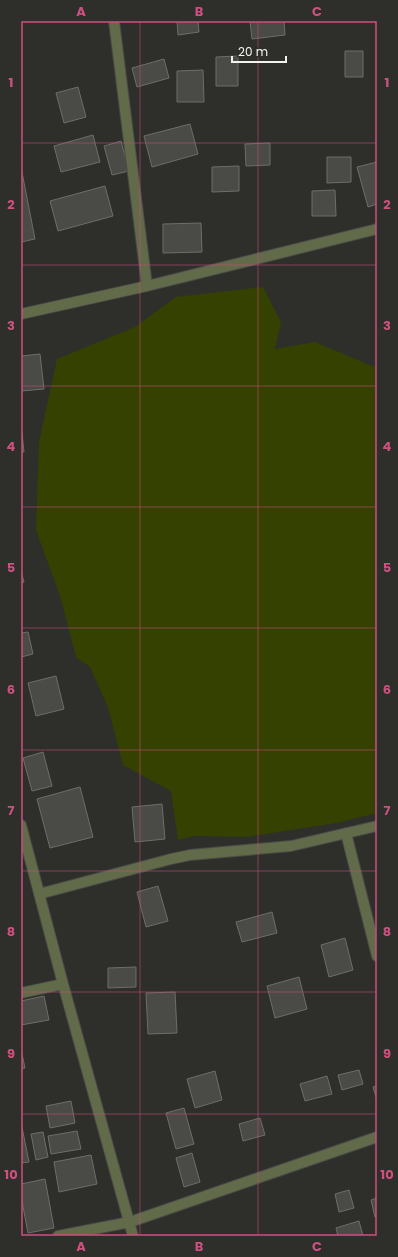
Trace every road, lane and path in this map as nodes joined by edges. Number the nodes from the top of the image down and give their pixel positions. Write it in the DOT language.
graph roads {
  1 [pos="114,21"];
  2 [pos="377,230"];
  3 [pos="147,286"];
  4 [pos="21,314"];
  5 [pos="21,825"];
  6 [pos="377,826"];
  7 [pos="346,833"];
  8 [pos="39,894"];
  9 [pos="377,956"];
  10 [pos="63,984"];
  11 [pos="21,993"];
  12 [pos="377,1137"];
  13 [pos="130,1222"];
  14 [pos="58,1236"];
  15 [pos="133,1236"];
  1 -- 3 [label="street"];
  2 -- 3 [label="street"];
  3 -- 4 [label="street"];
  5 -- 8 [label="street"];
  6 -- 7 [label="street"];
  7 -- 8 [label="street"];
  7 -- 9 [label="street"];
  8 -- 10 [label="street"];
  10 -- 11 [label="street"];
  10 -- 13 [label="street"];
  12 -- 13 [label="street"];
  13 -- 14 [label="street"];
  13 -- 15 [label="street"];
}
